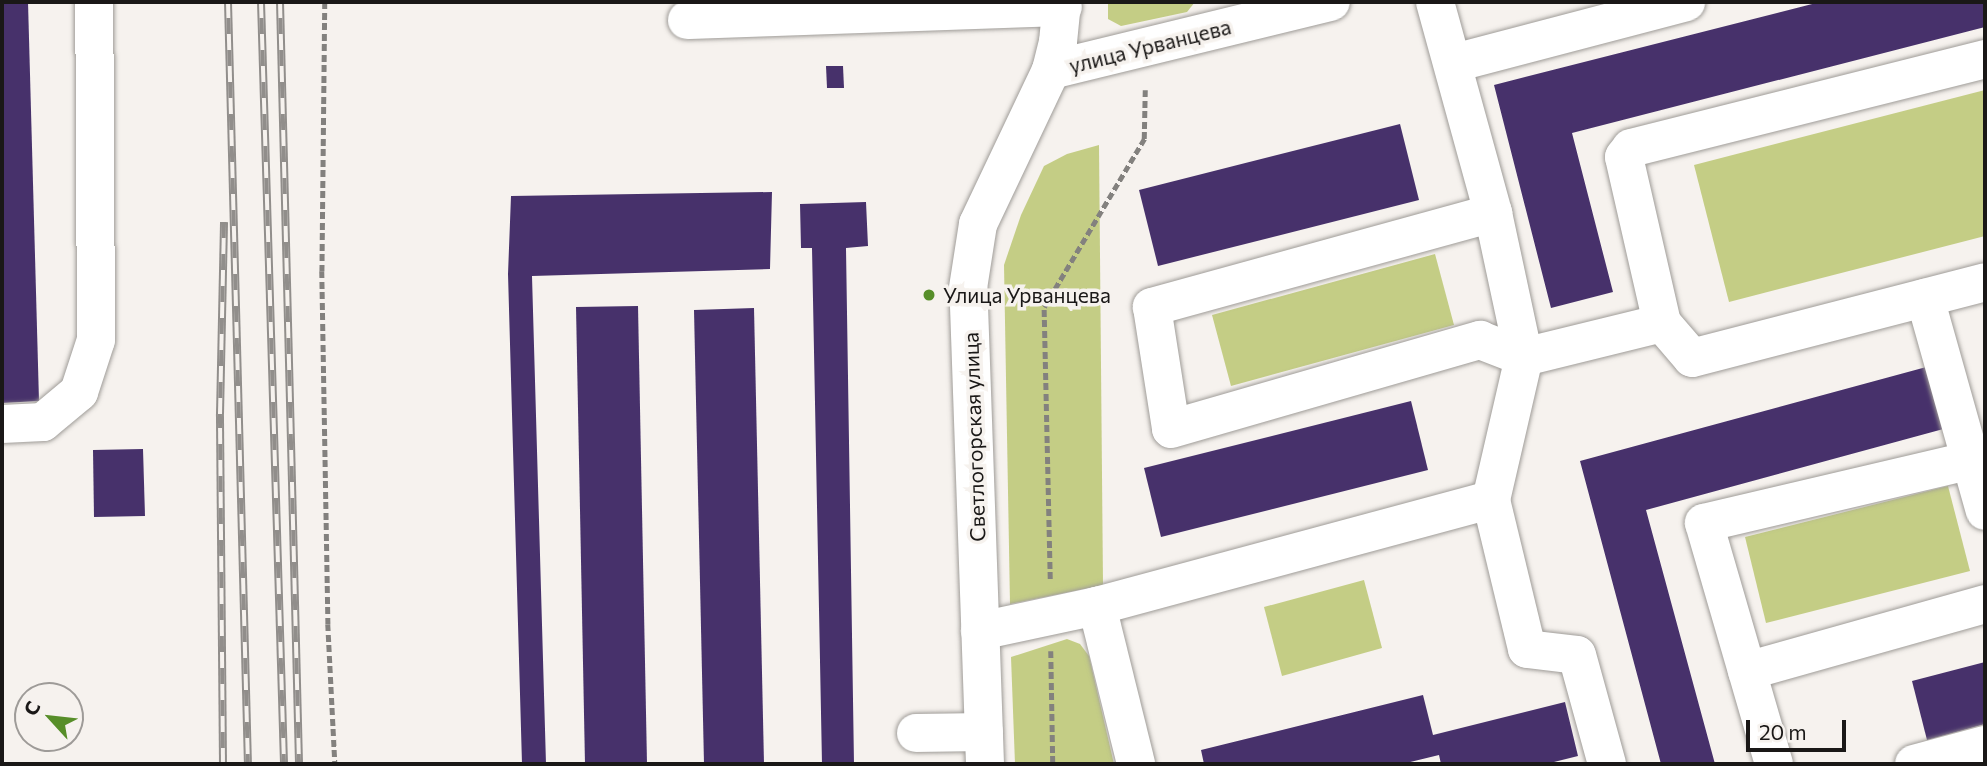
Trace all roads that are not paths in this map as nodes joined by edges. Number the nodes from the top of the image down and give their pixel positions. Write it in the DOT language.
graph roads {
  1 [pos="94,2"];
  2 [pos="1331,2"];
  3 [pos="1435,2"];
  4 [pos="1686,2"];
  5 [pos="1063,4"];
  6 [pos="894,7"];
  7 [pos="1220,15"];
  8 [pos="687,20"];
  9 [pos="1985,59"];
  10 [pos="1454,63"];
  11 [pos="1051,70"];
  12 [pos="1493,213"];
  13 [pos="1985,282"];
  14 [pos="1925,299"];
  15 [pos="1661,323"];
  16 [pos="1524,356"];
  17 [pos="2,424"];
  18 [pos="1972,460"];
  19 [pos="1491,500"];
  20 [pos="1985,511"];
  21 [pos="1985,604"];
  22 [pos="1097,606"];
  23 [pos="981,631"];
  24 [pos="1747,671"];
  25 [pos="916,733"];
  26 [pos="1985,745"];
  27 [pos="984,748"];
  28 [pos="1136,764"];
  29 [pos="1607,764"];
  30 [pos="1773,764"];
  31 [pos="1914,764"];
  1 -- 17 [label="street"];
  2 -- 7 [label="street, улица Урванцева"];
  3 -- 10 [label="street"];
  4 -- 10 [label="street"];
  5 -- 6 [label="street"];
  5 -- 11 [label="street, Светлогорская улица"];
  6 -- 8 [label="street"];
  7 -- 11 [label="street, улица Урванцева"];
  9 -- 15 [label="street"];
  10 -- 12 [label="street"];
  11 -- 23 [label="street, Светлогорская улица"];
  12 -- 16 [label="street"];
  12 -- 16 [label="street"];
  13 -- 14 [label="street"];
  14 -- 15 [label="street"];
  14 -- 18 [label="street"];
  15 -- 16 [label="street"];
  16 -- 19 [label="street"];
  18 -- 20 [label="street"];
  18 -- 24 [label="street"];
  19 -- 22 [label="street"];
  19 -- 29 [label="street"];
  21 -- 24 [label="street"];
  22 -- 23 [label="street"];
  22 -- 28 [label="street"];
  23 -- 27 [label="street, Светлогорская улица"];
  24 -- 30 [label="street"];
  25 -- 27 [label="street"];
  26 -- 31 [label="street"];
}
